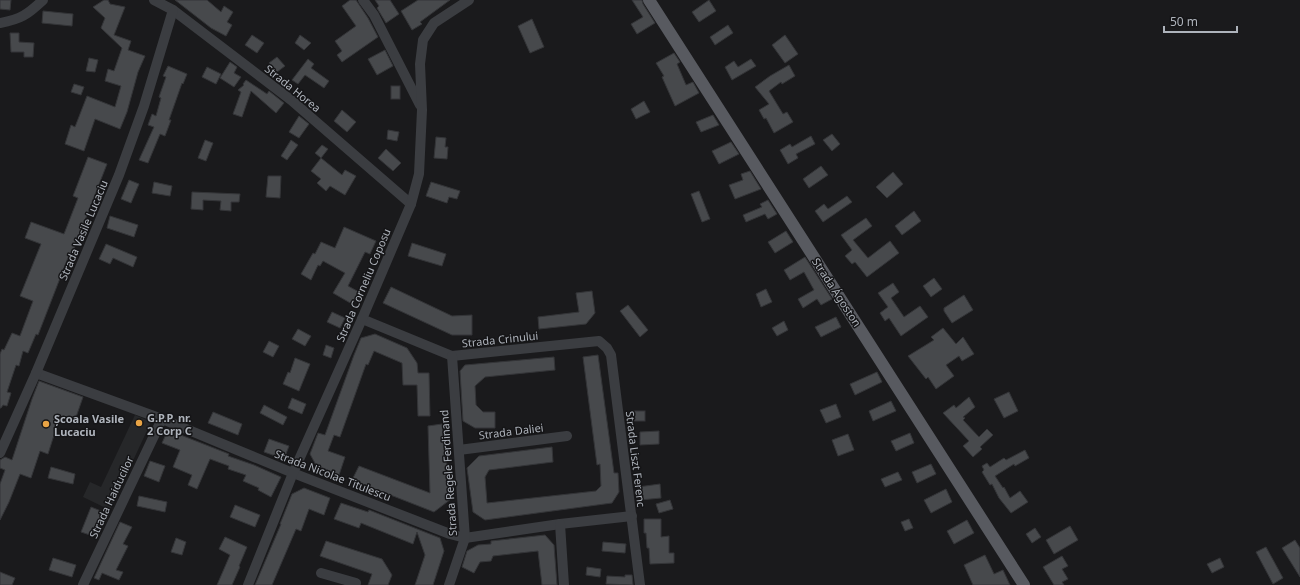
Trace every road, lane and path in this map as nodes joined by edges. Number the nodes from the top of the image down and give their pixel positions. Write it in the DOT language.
graph roads {
  1 [pos="43,0"];
  2 [pos="154,0"];
  3 [pos="363,0"];
  4 [pos="469,0"];
  5 [pos="649,0"];
  6 [pos="173,10"];
  7 [pos="0,23"];
  8 [pos="422,110"];
  9 [pos="412,204"];
  10 [pos="362,319"];
  11 [pos="599,342"];
  12 [pos="452,356"];
  13 [pos="36,372"];
  14 [pos="162,419"];
  15 [pos="567,436"];
  16 [pos="459,450"];
  17 [pos="0,453"];
  18 [pos="293,473"];
  19 [pos="632,516"];
  20 [pos="560,524"];
  21 [pos="465,538"];
  22 [pos="321,573"];
  23 [pos="83,585"];
  24 [pos="248,585"];
  25 [pos="355,585"];
  26 [pos="449,585"];
  27 [pos="564,585"];
  28 [pos="640,585"];
  29 [pos="1024,585"];
  1 -- 7 [label="street"];
  2 -- 6 [label="street, Strada Horea"];
  3 -- 8 [label="street"];
  4 -- 8 [label="street, Strada Corneliu Coposu"];
  5 -- 29 [label="main road, Strada Ágoston"];
  6 -- 9 [label="street, Strada Horea"];
  6 -- 13 [label="street, Strada Vasile Lucaciu"];
  8 -- 9 [label="street, Strada Corneliu Coposu"];
  9 -- 10 [label="street, Strada Corneliu Coposu"];
  10 -- 12 [label="street, Strada Crinului"];
  10 -- 18 [label="street, Strada Corneliu Coposu"];
  11 -- 12 [label="street, Strada Crinului"];
  11 -- 19 [label="street, Strada Liszt Ferenc"];
  12 -- 16 [label="street, Strada Regele Ferdinand"];
  13 -- 14 [label="street, Strada Nicolae Titulescu"];
  13 -- 17 [label="street, Strada Vasile Lucaciu"];
  14 -- 18 [label="street, Strada Nicolae Titulescu"];
  14 -- 23 [label="street, Strada Haiducilor"];
  15 -- 16 [label="street, Strada Daliei"];
  16 -- 21 [label="street, Strada Regele Ferdinand"];
  18 -- 21 [label="street, Strada Nicolae Titulescu"];
  18 -- 24 [label="street, Strada Corneliu Coposu"];
  19 -- 20 [label="street, Strada Nicolae Titulescu"];
  19 -- 28 [label="street, Strada Liszt Ferenc"];
  20 -- 21 [label="street, Strada Nicolae Titulescu"];
  20 -- 27 [label="street"];
  21 -- 26 [label="street, Strada Regele Ferdinand"];
  22 -- 25 [label="street"];
}
